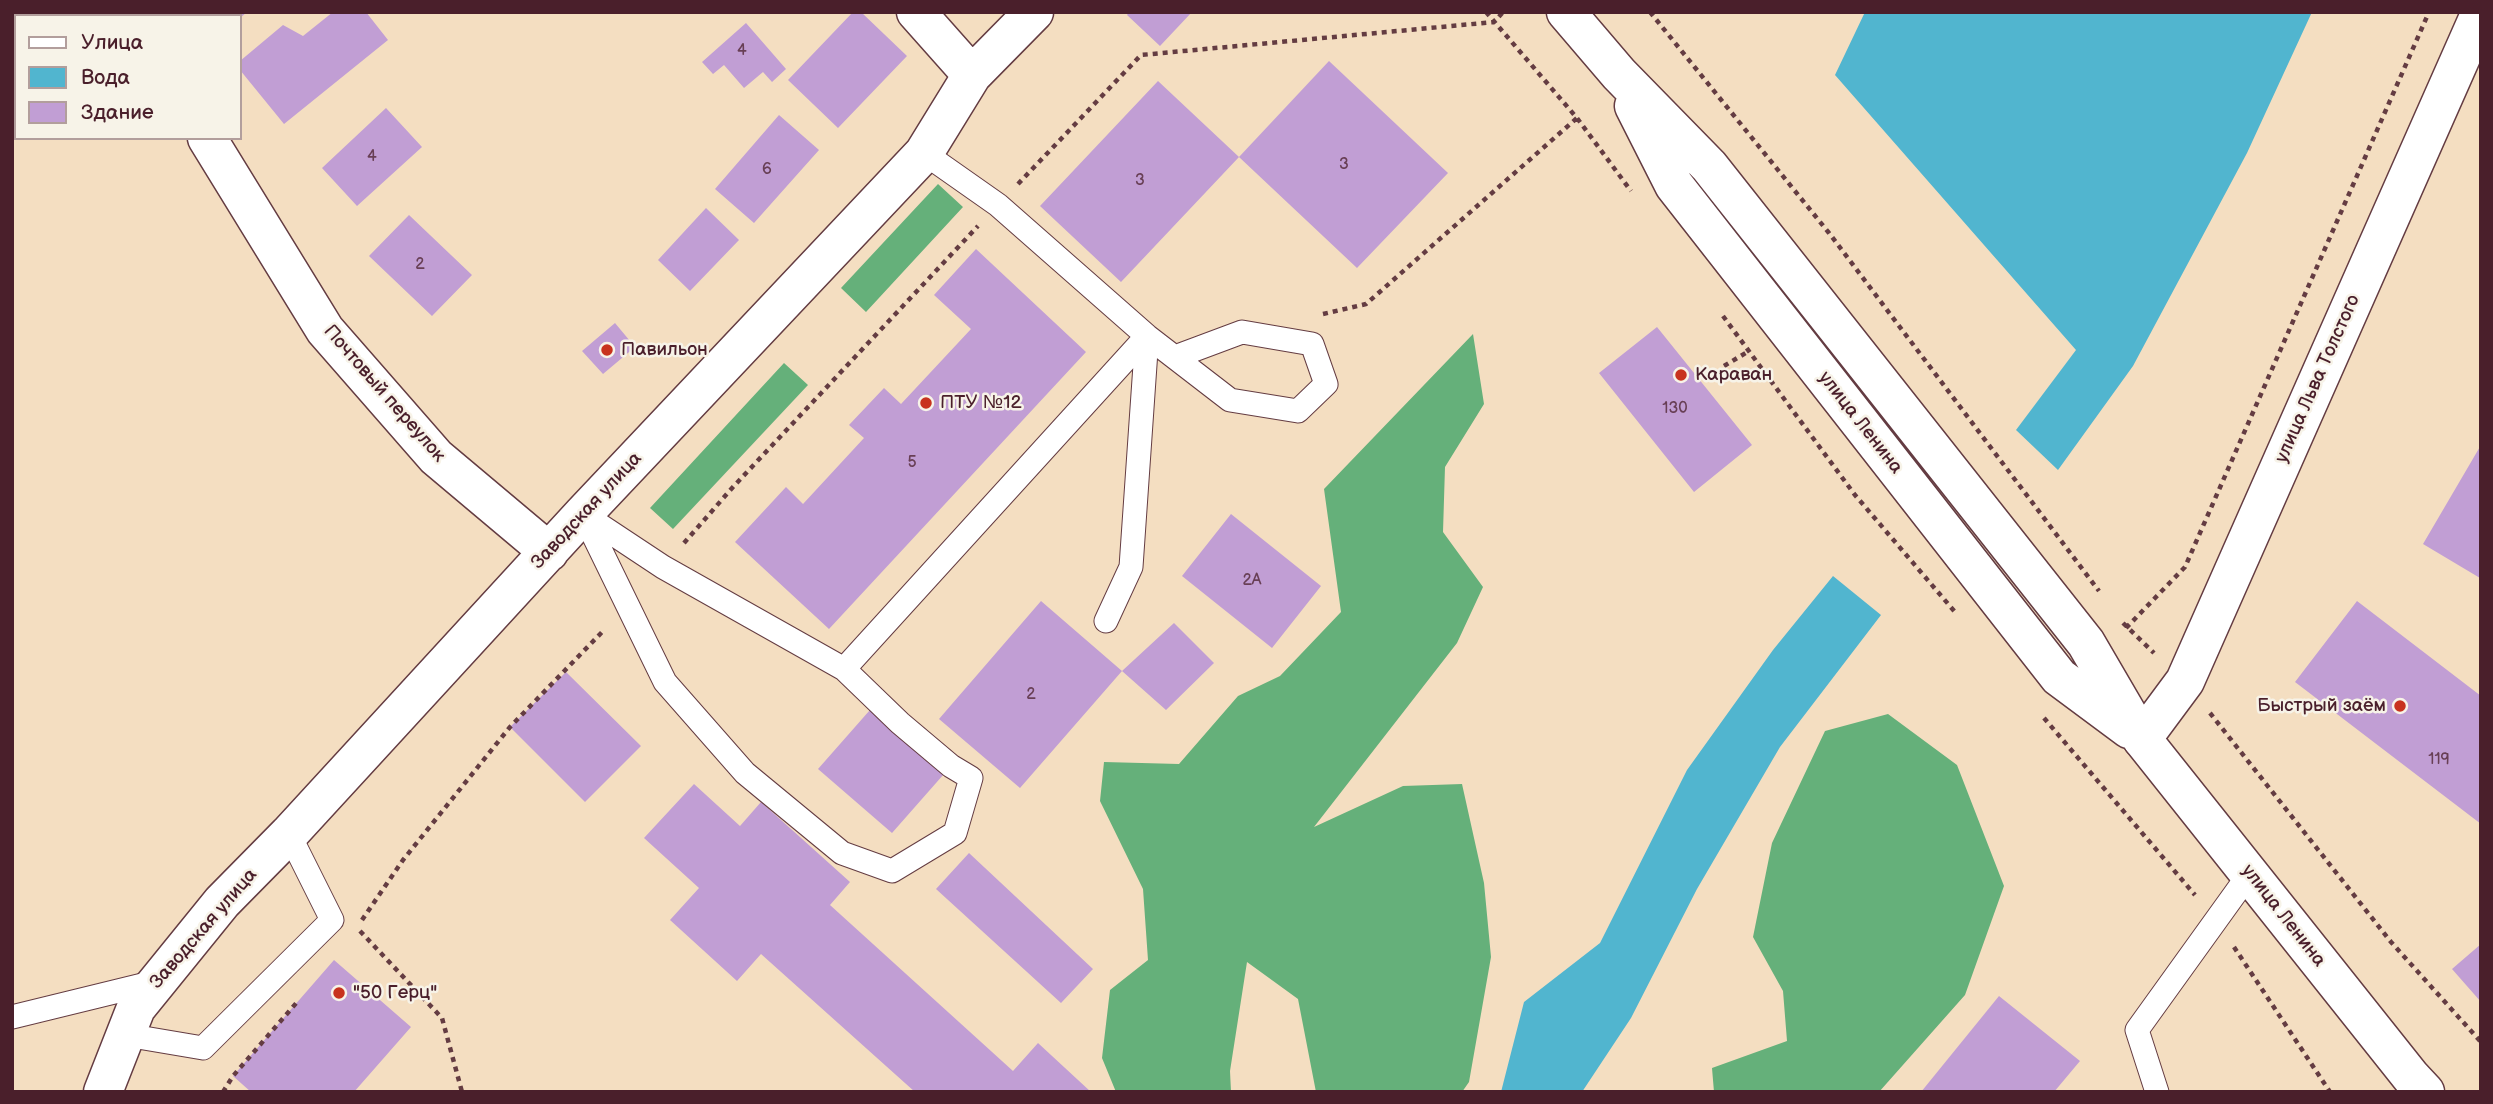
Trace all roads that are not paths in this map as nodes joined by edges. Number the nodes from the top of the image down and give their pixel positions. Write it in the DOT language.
graph roads {
  1 [pos="916,12"];
  2 [pos="1034,12"];
  3 [pos="1566,12"];
  4 [pos="2481,12"];
  5 [pos="972,75"];
  6 [pos="208,140"];
  7 [pos="924,153"];
  8 [pos="1147,337"];
  9 [pos="1175,357"];
  10 [pos="583,514"];
  11 [pos="549,552"];
  12 [pos="1106,621"];
  13 [pos="844,669"];
  14 [pos="2142,739"];
  15 [pos="289,834"];
  16 [pos="2250,873"];
  17 [pos="140,1008"];
  18 [pos="12,1017"];
  19 [pos="103,1092"];
  20 [pos="2157,1092"];
  21 [pos="2425,1092"];
  1 -- 5 [label="street"];
  2 -- 5 [label="street, Заводская улица"];
  3 -- 14 [label="street, улица Ленина"];
  4 -- 14 [label="street, улица Льва Толстого"];
  5 -- 7 [label="street, Заводская улица"];
  6 -- 11 [label="street, Почтовый переулок"];
  7 -- 8 [label="lane"];
  7 -- 10 [label="street, Заводская улица"];
  8 -- 9 [label="lane"];
  8 -- 12 [label="lane"];
  8 -- 13 [label="lane"];
  9 -- 9 [label="lane"];
  10 -- 11 [label="street, Заводская улица"];
  10 -- 13 [label="lane"];
  10 -- 13 [label="lane"];
  11 -- 15 [label="street, Заводская улица"];
  14 -- 16 [label="street, улица Ленина"];
  15 -- 17 [label="street, Заводская улица"];
  15 -- 17 [label="lane"];
  16 -- 20 [label="lane"];
  16 -- 21 [label="street, улица Ленина"];
  17 -- 18 [label="lane"];
  17 -- 19 [label="street, Заводская улица"];
}
